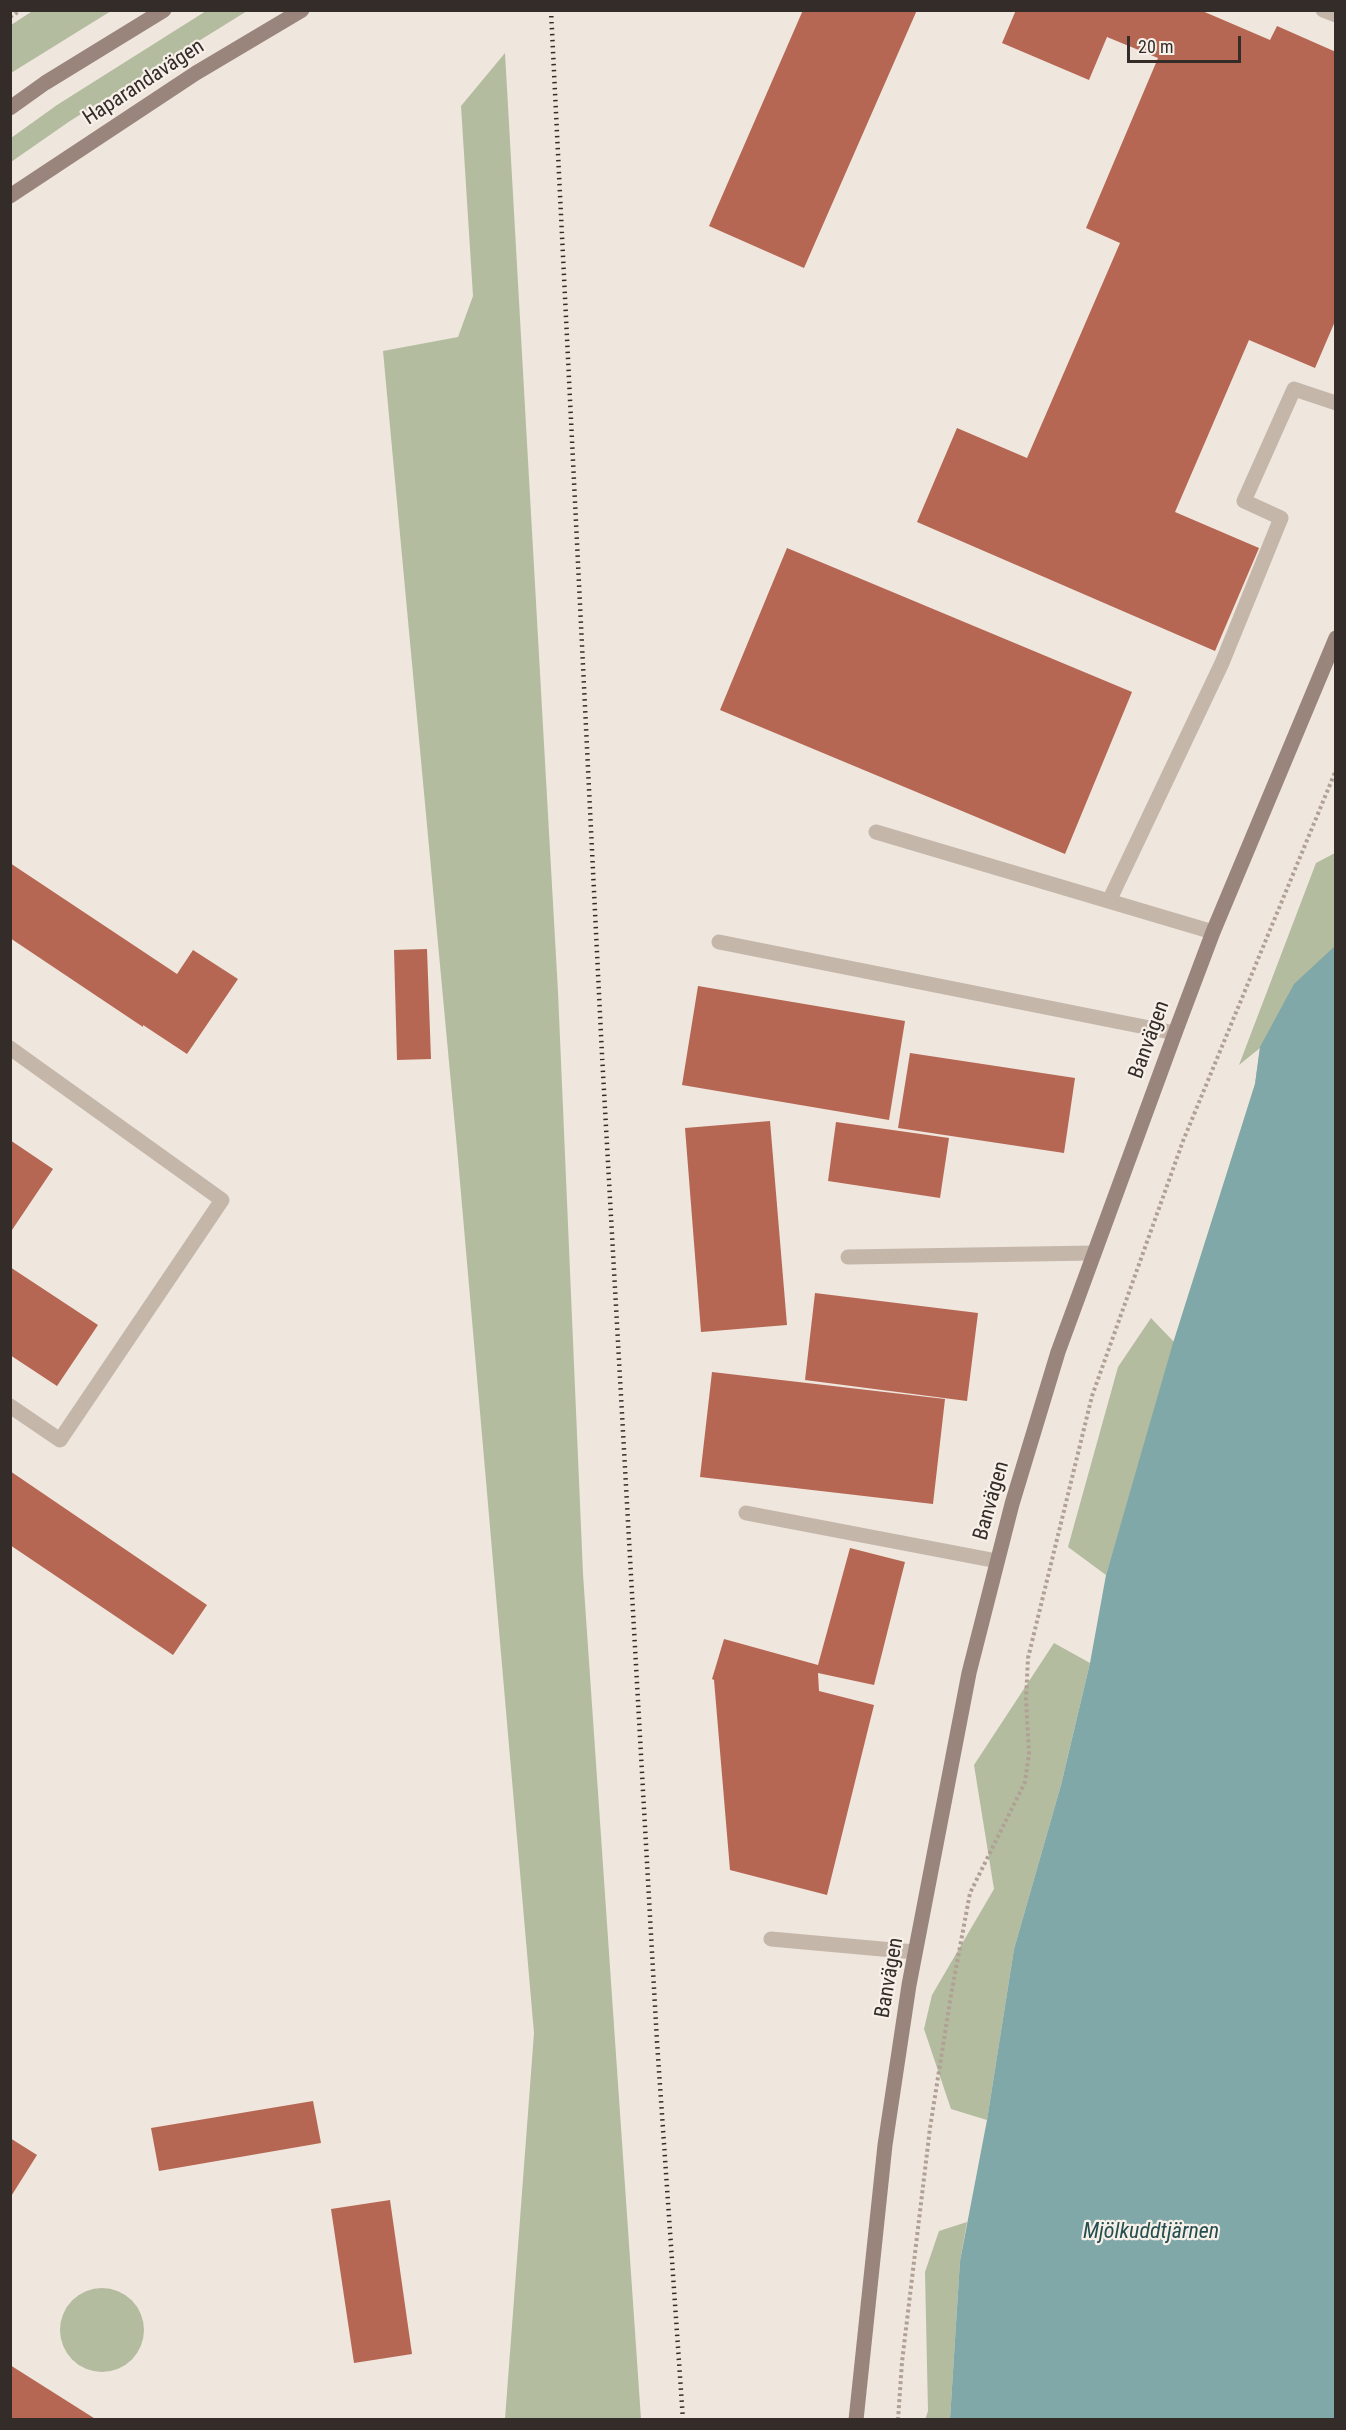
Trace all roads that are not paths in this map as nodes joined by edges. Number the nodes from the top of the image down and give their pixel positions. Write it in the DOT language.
graph roads {
  1 [pos="164,10"];
  2 [pos="302,10"];
  3 [pos="1323,10"];
  4 [pos="1335,15"];
  5 [pos="10,108"];
  6 [pos="10,196"];
  7 [pos="1335,403"];
  8 [pos="1335,638"];
  9 [pos="876,832"];
  10 [pos="1109,901"];
  11 [pos="1212,932"];
  12 [pos="719,942"];
  13 [pos="1175,1033"];
  14 [pos="10,1048"];
  15 [pos="1094,1254"];
  16 [pos="848,1257"];
  17 [pos="10,1406"];
  18 [pos="746,1513"];
  19 [pos="997,1561"];
  20 [pos="771,1939"];
  21 [pos="915,1952"];
  22 [pos="856,2420"];
  1 -- 5 [label="street"];
  2 -- 6 [label="street, Haparandavägen"];
  3 -- 4 [label="lane"];
  7 -- 10 [label="lane"];
  8 -- 11 [label="street, Banvägen"];
  9 -- 10 [label="lane"];
  10 -- 11 [label="lane"];
  11 -- 13 [label="street, Banvägen"];
  12 -- 13 [label="lane"];
  13 -- 15 [label="street, Banvägen"];
  14 -- 17 [label="lane"];
  15 -- 16 [label="lane"];
  15 -- 19 [label="street, Banvägen"];
  18 -- 19 [label="lane"];
  19 -- 21 [label="street, Banvägen"];
  20 -- 21 [label="lane"];
  21 -- 22 [label="street, Banvägen"];
}
